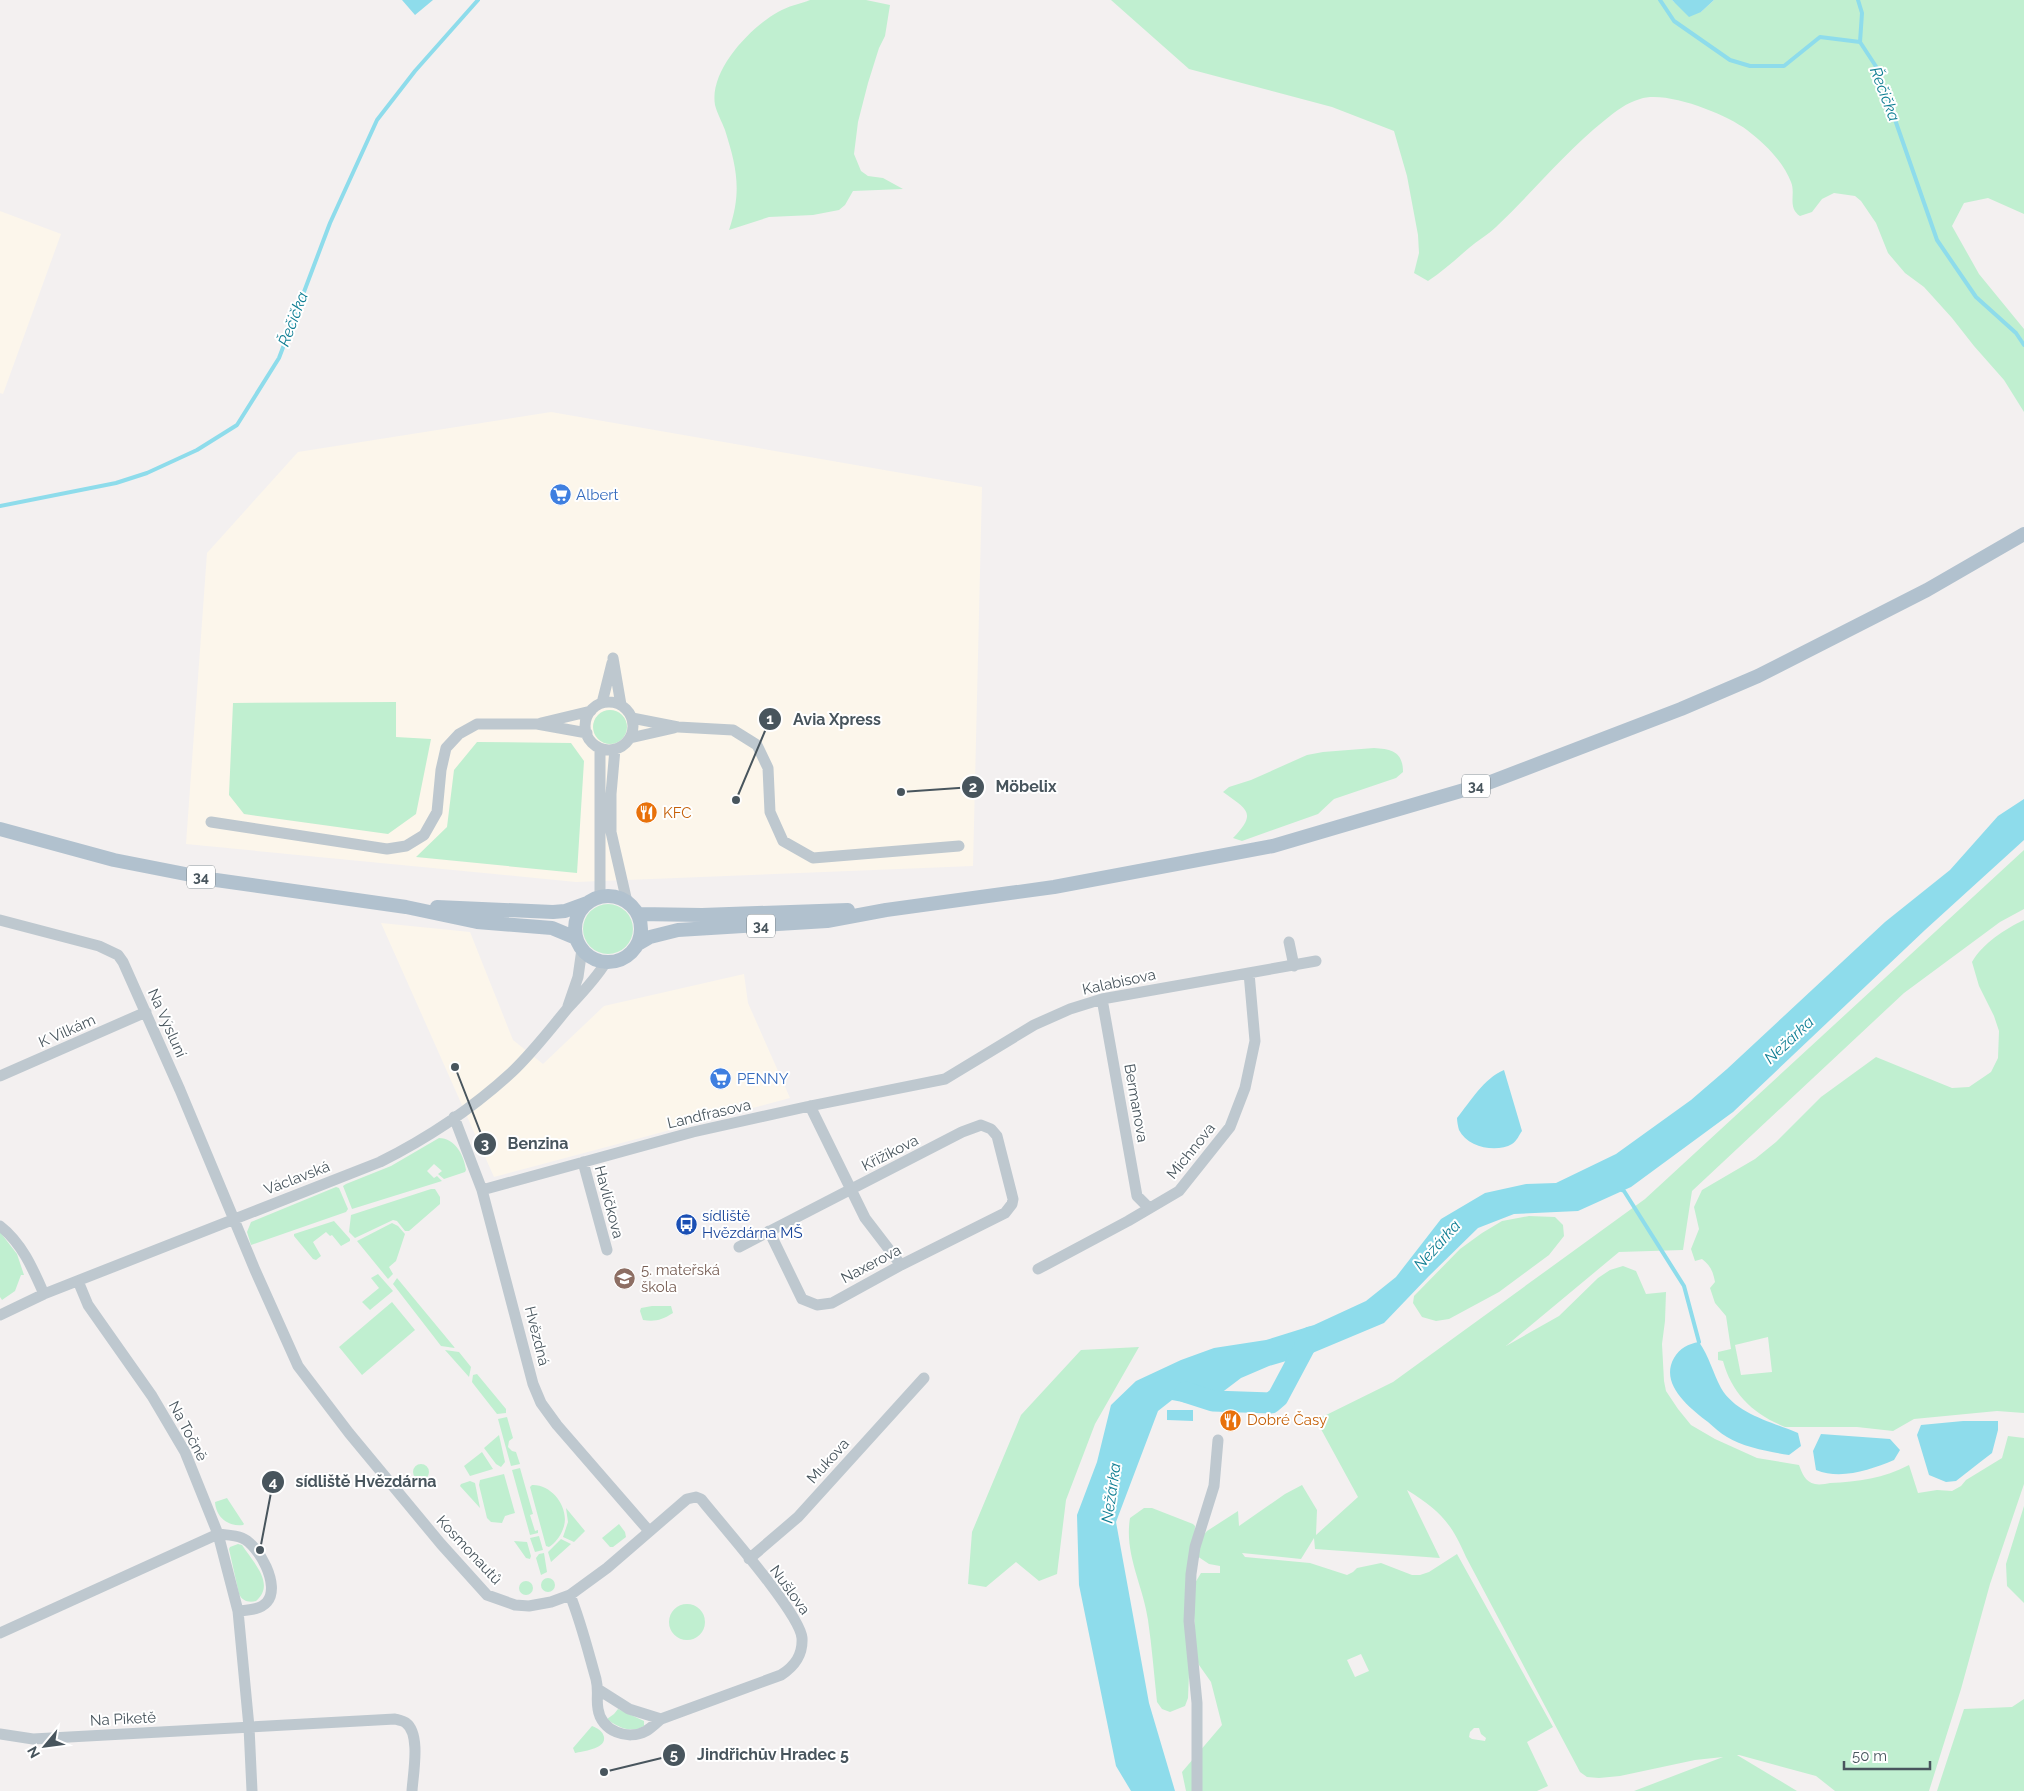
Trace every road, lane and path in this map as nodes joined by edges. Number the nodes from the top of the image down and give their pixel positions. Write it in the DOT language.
graph roads {
  1 [pos="2024,534"];
  2 [pos="602,703"];
  3 [pos="621,705"];
  4 [pos="590,711"];
  5 [pos="632,718"];
  6 [pos="537,724"];
  7 [pos="678,727"];
  8 [pos="587,733"];
  9 [pos="630,738"];
  10 [pos="600,748"];
  11 [pos="615,749"];
  12 [pos="211,822"];
  13 [pos="0,829"];
  14 [pos="959,846"];
  15 [pos="594,900"];
  16 [pos="627,902"];
  17 [pos="406,907"];
  18 [pos="886,910"];
  19 [pos="638,914"];
  20 [pos="0,920"];
  21 [pos="1288,942"];
  22 [pos="579,943"];
  23 [pos="638,944"];
  24 [pos="1316,961"];
  25 [pos="606,962"];
  26 [pos="1294,966"];
  27 [pos="1249,974"];
  28 [pos="1102,999"];
  29 [pos="567,1010"];
  30 [pos="146,1012"];
  31 [pos="0,1076"];
  32 [pos="945,1079"];
  33 [pos="810,1106"];
  34 [pos="454,1117"];
  35 [pos="583,1162"];
  36 [pos="852,1189"];
  37 [pos="482,1190"];
  38 [pos="1014,1199"];
  39 [pos="1149,1208"];
  40 [pos="233,1219"];
  41 [pos="0,1226"];
  42 [pos="769,1231"];
  43 [pos="739,1247"];
  44 [pos="607,1250"];
  45 [pos="901,1265"];
  46 [pos="1038,1269"];
  47 [pos="78,1281"];
  48 [pos="44,1294"];
  49 [pos="0,1315"];
  50 [pos="924,1378"];
  51 [pos="1218,1440"];
  52 [pos="649,1531"];
  53 [pos="218,1534"];
  54 [pos="749,1559"];
  55 [pos="570,1595"];
  56 [pos="238,1611"];
  57 [pos="0,1634"];
  58 [pos="599,1690"];
  59 [pos="661,1719"];
  60 [pos="249,1727"];
  61 [pos="0,1734"];
  62 [pos="252,1791"];
  63 [pos="412,1791"];
  64 [pos="1197,1791"];
  1 -- 18 [label="main road, 34"];
  2 -- 3 [label="street"];
  2 -- 3 [label="street"];
  2 -- 4 [label="street"];
  3 -- 5 [label="street"];
  4 -- 6 [label="street"];
  4 -- 8 [label="street"];
  5 -- 7 [label="street"];
  5 -- 9 [label="street"];
  6 -- 8 [label="street"];
  6 -- 12 [label="street"];
  7 -- 9 [label="street"];
  7 -- 14 [label="street"];
  8 -- 10 [label="street"];
  9 -- 11 [label="street"];
  10 -- 11 [label="street"];
  10 -- 15 [label="street"];
  11 -- 16 [label="street"];
  13 -- 17 [label="main road, 34"];
  15 -- 16 [label="main road"];
  15 -- 17 [label="main road, 34"];
  15 -- 22 [label="main road"];
  16 -- 19 [label="main road"];
  17 -- 22 [label="main road, 34"];
  18 -- 19 [label="main road, 34"];
  18 -- 23 [label="main road, 34"];
  19 -- 23 [label="main road"];
  20 -- 30 [label="street, Na Výsluní"];
  21 -- 26 [label="street"];
  22 -- 25 [label="main road"];
  22 -- 29 [label="street, Václavská"];
  23 -- 25 [label="main road"];
  24 -- 26 [label="street, Kalabisova"];
  25 -- 29 [label="street, Václavská"];
  26 -- 27 [label="street, Kalabisova"];
  27 -- 28 [label="street, Kalabisova"];
  27 -- 39 [label="street, Michnova"];
  28 -- 32 [label="street, Kalabisova"];
  28 -- 39 [label="street, Bermanova"];
  29 -- 34 [label="street, Václavská"];
  30 -- 31 [label="street, K Vilkám"];
  30 -- 40 [label="street, Na Výsluní"];
  32 -- 33 [label="street, Landfrasova"];
  33 -- 35 [label="street, Landfrasova"];
  33 -- 36 [label="street"];
  34 -- 37 [label="street, Hvězdná"];
  34 -- 40 [label="street, Václavská"];
  35 -- 37 [label="street, Landfrasova"];
  35 -- 44 [label="street, Havlíčkova"];
  36 -- 38 [label="street, Křižíkova"];
  36 -- 42 [label="street, Křižíkova"];
  36 -- 45 [label="street"];
  37 -- 52 [label="street, Hvězdná"];
  38 -- 45 [label="street, Naxerova"];
  39 -- 46 [label="street, Michnova"];
  40 -- 47 [label="street, Václavská"];
  40 -- 55 [label="street, Kosmonautů"];
  41 -- 48 [label="street"];
  42 -- 43 [label="street, Křižíkova"];
  42 -- 45 [label="street, Naxerova"];
  47 -- 48 [label="street, Václavská"];
  47 -- 53 [label="street, Na Točně"];
  48 -- 49 [label="street, Václavská"];
  50 -- 54 [label="street, Mukova"];
  51 -- 64 [label="street"];
  52 -- 54 [label="street, Nušlova"];
  52 -- 55 [label="street, Kosmonautů"];
  53 -- 56 [label="street, Na Točně"];
  53 -- 56 [label="street"];
  53 -- 57 [label="street"];
  54 -- 59 [label="street, Nušlova"];
  55 -- 58 [label="street"];
  56 -- 60 [label="street"];
  58 -- 59 [label="street"];
  58 -- 59 [label="street"];
  60 -- 61 [label="street, Na Piketě"];
  60 -- 62 [label="street"];
  60 -- 63 [label="street, Na Piketě"];
}
